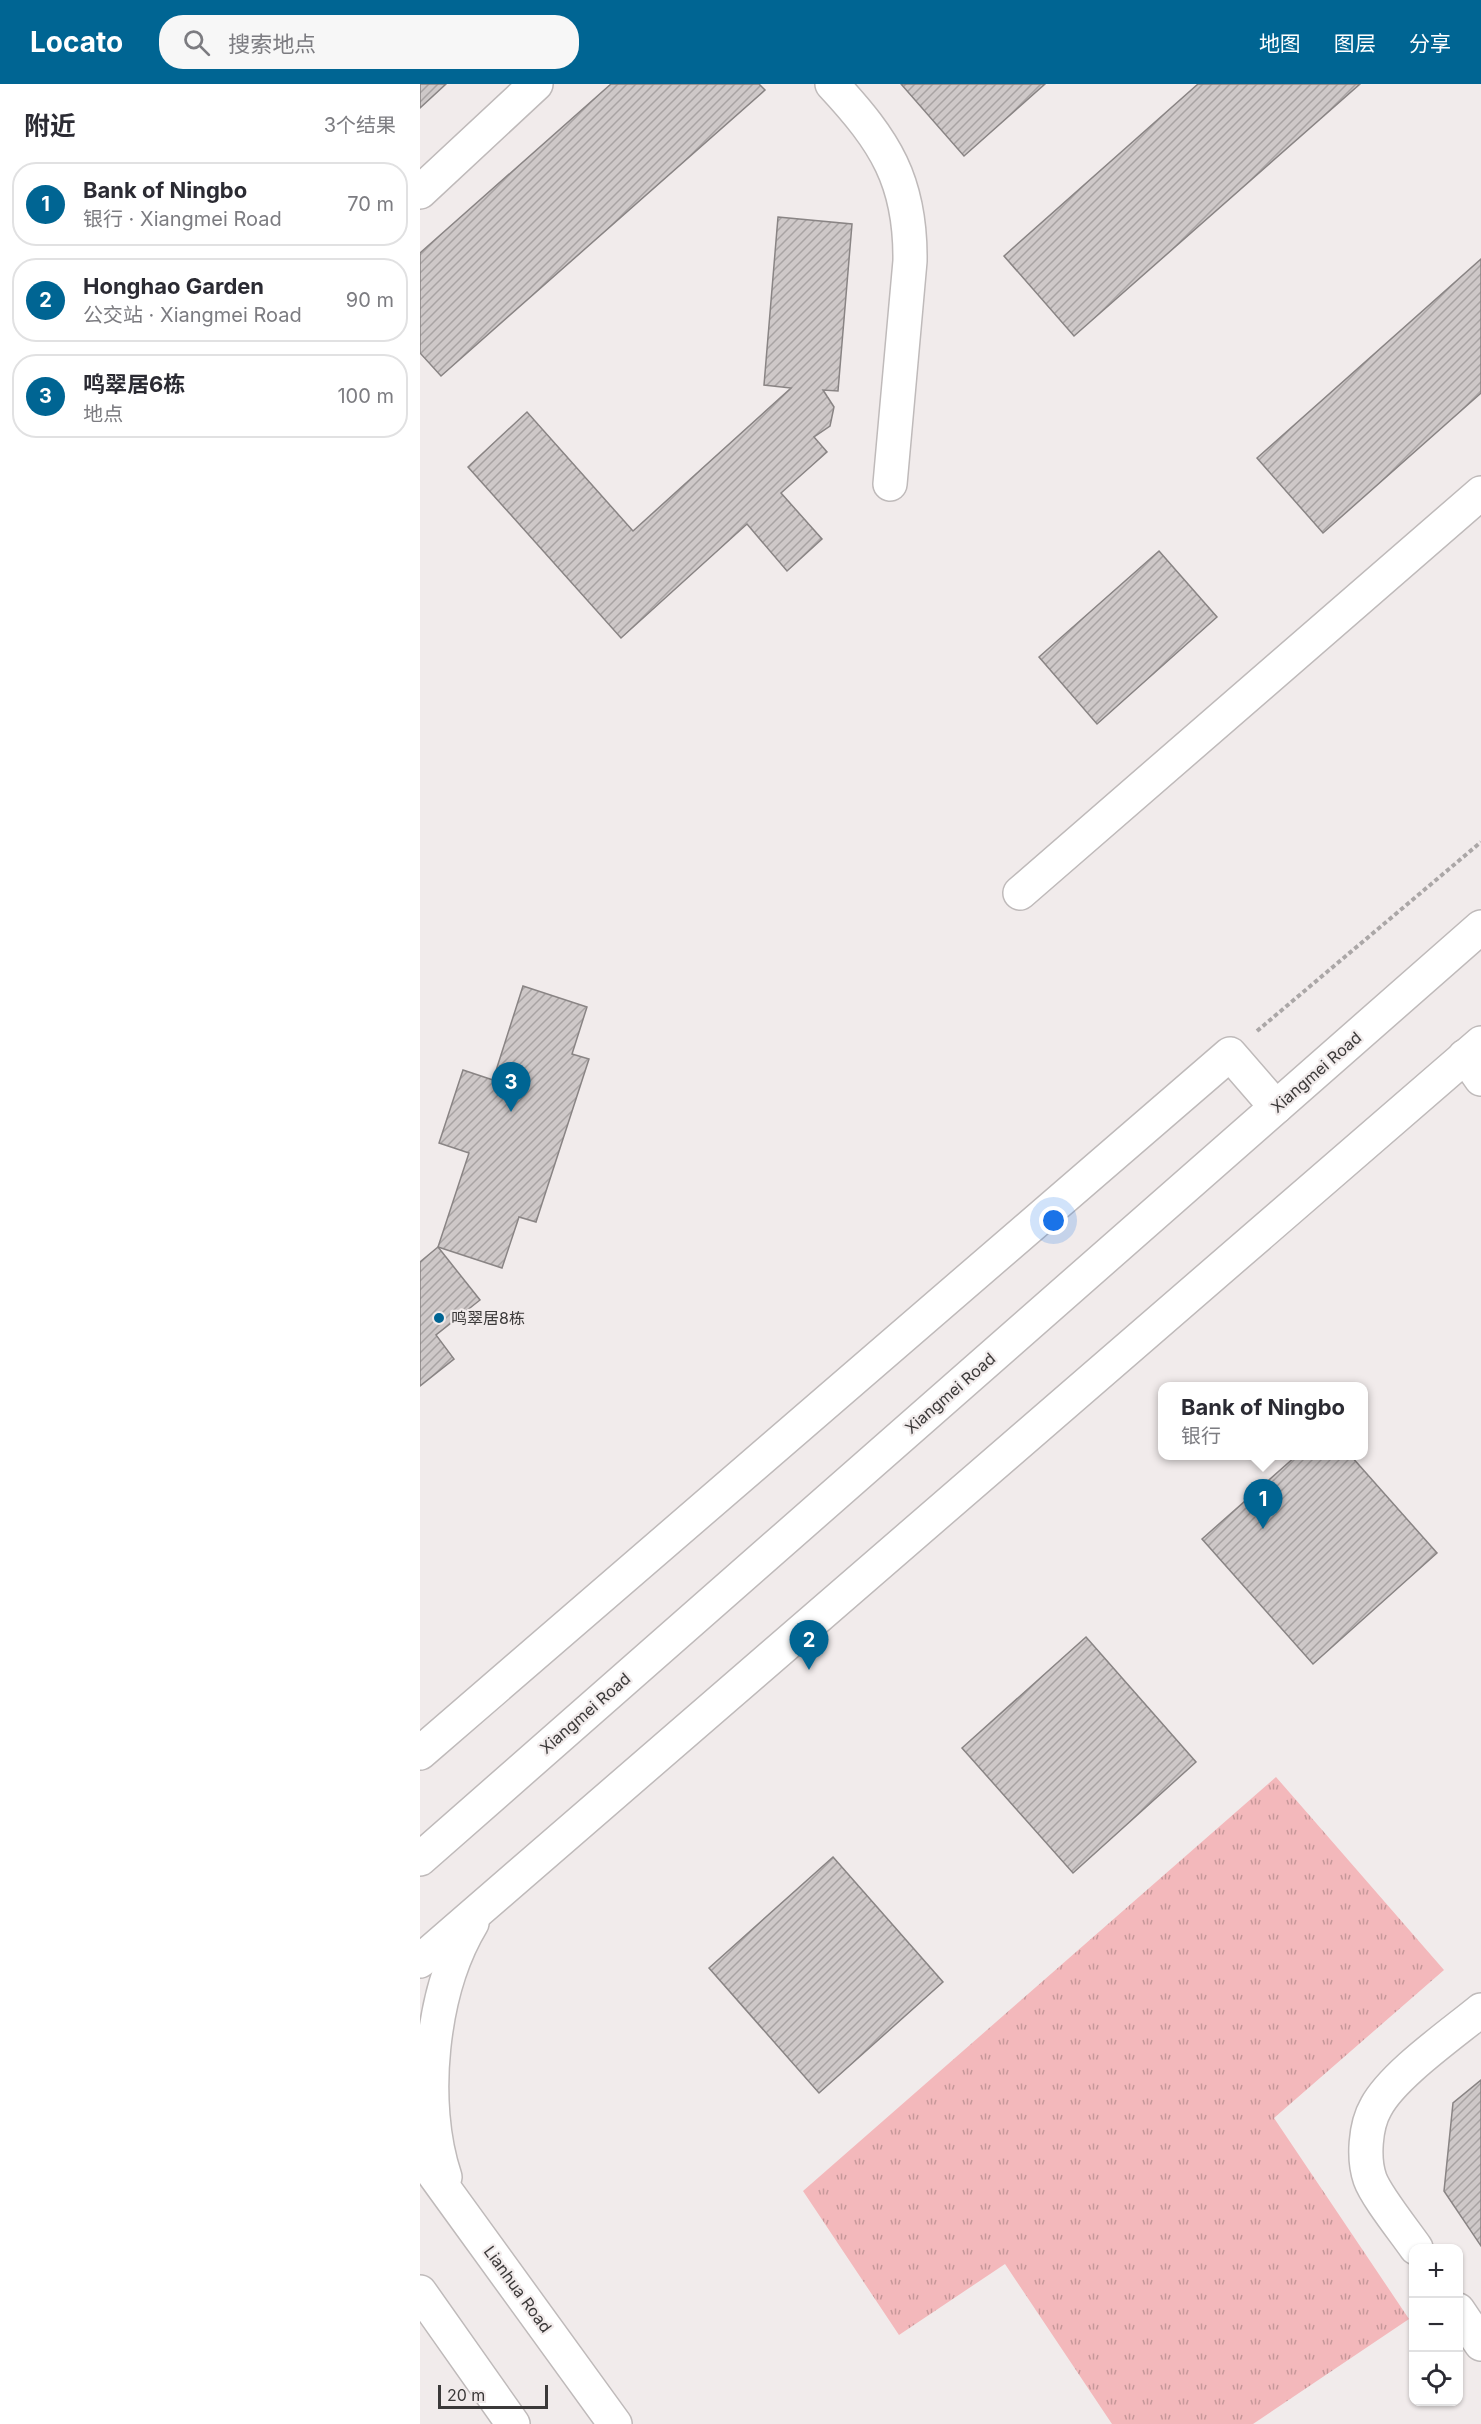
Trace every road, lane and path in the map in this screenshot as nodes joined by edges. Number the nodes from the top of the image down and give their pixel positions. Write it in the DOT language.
graph roads {
  1 [pos="536,84"];
  2 [pos="832,84"];
  3 [pos="420,192"];
  4 [pos="890,484"];
  5 [pos="1481,493"];
  6 [pos="1481,842"];
  7 [pos="1020,893"];
  8 [pos="1481,927"];
  9 [pos="1230,1054"];
  10 [pos="1476,1059"];
  11 [pos="1276,1107"];
  12 [pos="420,1753"];
  13 [pos="506,1784"];
  14 [pos="420,1834"];
  15 [pos="420,1859"];
  16 [pos="483,1907"];
  17 [pos="420,1961"];
  18 [pos="1481,2010"];
  19 [pos="420,2155"];
  20 [pos="463,2214"];
  21 [pos="1413,2244"];
  22 [pos="420,2292"];
  23 [pos="1463,2317"];
  24 [pos="1481,2344"];
  25 [pos="513,2424"];
  26 [pos="615,2424"];
  1 -- 3 [label="main road"];
  2 -- 4 [label="main road"];
  5 -- 7 [label="main road"];
  6 -- 9 [label="path"];
  8 -- 11 [label="main road, Xiangmei Road"];
  9 -- 11 [label="main road"];
  9 -- 12 [label="main road"];
  10 -- 16 [label="main road"];
  11 -- 13 [label="main road, Xiangmei Road"];
  13 -- 14 [label="main road"];
  13 -- 15 [label="main road, Xiangmei Road"];
  16 -- 17 [label="main road"];
  16 -- 20 [label="main road"];
  18 -- 21 [label="main road"];
  19 -- 20 [label="main road, Lianhua Road"];
  20 -- 26 [label="main road, Lianhua Road"];
  22 -- 25 [label="main road"];
  23 -- 24 [label="main road"];
}
